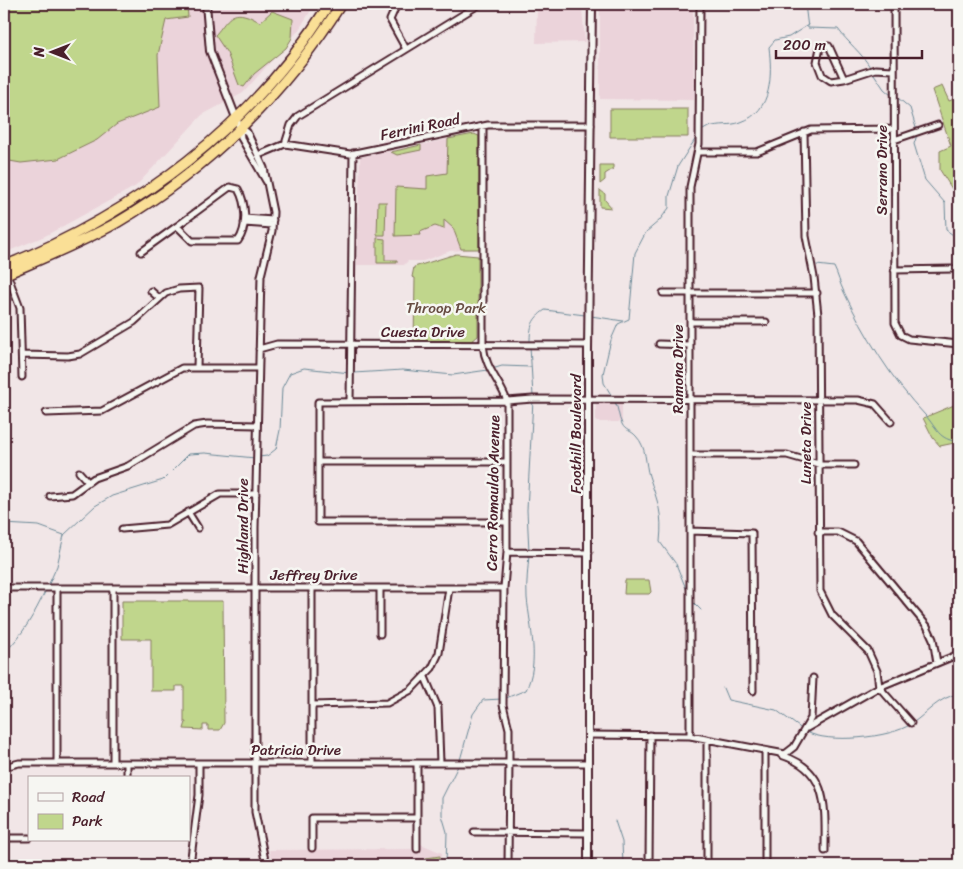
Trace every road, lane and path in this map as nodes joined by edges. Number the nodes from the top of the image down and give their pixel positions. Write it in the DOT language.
graph roads {
  1 [pos="206,4"];
  2 [pos="329,4"];
  3 [pos="341,4"];
  4 [pos="397,4"];
  5 [pos="480,4"];
  6 [pos="592,4"];
  7 [pos="700,4"];
  8 [pos="894,4"];
  9 [pos="406,49"];
  10 [pos="893,70"];
  11 [pos="844,79"];
  12 [pos="237,119"];
  13 [pos="591,125"];
  14 [pos="938,125"];
  15 [pos="483,126"];
  16 [pos="240,128"];
  17 [pos="894,129"];
  18 [pos="804,132"];
  19 [pos="894,140"];
  20 [pos="285,144"];
  21 [pos="699,152"];
  22 [pos="353,153"];
  23 [pos="259,156"];
  24 [pos="269,188"];
  25 [pos="244,220"];
  26 [pos="273,223"];
  27 [pos="177,226"];
  28 [pos="141,252"];
  29 [pos="5,270"];
  30 [pos="894,270"];
  31 [pos="953,270"];
  32 [pos="151,291"];
  33 [pos="663,293"];
  34 [pos="690,293"];
  35 [pos="817,293"];
  36 [pos="159,298"];
  37 [pos="690,322"];
  38 [pos="766,322"];
  39 [pos="350,344"];
  40 [pos="659,344"];
  41 [pos="690,344"];
  42 [pos="959,344"];
  43 [pos="483,345"];
  44 [pos="588,345"];
  45 [pos="259,349"];
  46 [pos="22,355"];
  47 [pos="197,367"];
  48 [pos="258,368"];
  49 [pos="22,377"];
  50 [pos="690,399"];
  51 [pos="590,400"];
  52 [pos="818,400"];
  53 [pos="350,402"];
  54 [pos="507,402"];
  55 [pos="46,413"];
  56 [pos="890,422"];
  57 [pos="257,425"];
  58 [pos="690,455"];
  59 [pos="318,462"];
  60 [pos="508,462"];
  61 [pos="818,464"];
  62 [pos="854,465"];
  63 [pos="79,472"];
  64 [pos="88,482"];
  65 [pos="256,494"];
  66 [pos="50,496"];
  67 [pos="188,512"];
  68 [pos="507,522"];
  69 [pos="198,528"];
  70 [pos="122,529"];
  71 [pos="690,532"];
  72 [pos="818,532"];
  73 [pos="507,552"];
  74 [pos="589,552"];
  75 [pos="4,588"];
  76 [pos="57,588"];
  77 [pos="113,588"];
  78 [pos="255,588"];
  79 [pos="312,588"];
  80 [pos="380,588"];
  81 [pos="449,588"];
  82 [pos="504,588"];
  83 [pos="380,634"];
  84 [pos="959,654"];
  85 [pos="937,663"];
  86 [pos="424,676"];
  87 [pos="812,678"];
  88 [pos="879,687"];
  89 [pos="752,691"];
  90 [pos="312,705"];
  91 [pos="910,723"];
  92 [pos="804,730"];
  93 [pos="588,735"];
  94 [pos="650,735"];
  95 [pos="690,736"];
  96 [pos="707,739"];
  97 [pos="765,751"];
  98 [pos="777,754"];
  99 [pos="57,763"];
  100 [pos="113,763"];
  101 [pos="127,763"];
  102 [pos="199,763"];
  103 [pos="255,763"];
  104 [pos="312,763"];
  105 [pos="417,763"];
  106 [pos="440,763"];
  107 [pos="510,763"];
  108 [pos="588,763"];
  109 [pos="4,767"];
  110 [pos="126,776"];
  111 [pos="417,818"];
  112 [pos="190,820"];
  113 [pos="196,820"];
  114 [pos="474,832"];
  115 [pos="508,833"];
  116 [pos="588,833"];
  117 [pos="4,838"];
  118 [pos="28,838"];
  119 [pos="312,848"];
  120 [pos="417,849"];
  121 [pos="826,851"];
  122 [pos="190,865"];
  123 [pos="266,865"];
  124 [pos="508,865"];
  125 [pos="588,865"];
  126 [pos="650,865"];
  127 [pos="707,865"];
  128 [pos="765,865"];
  1 -- 12 [label="street, Highland Drive"];
  2 -- 12 [label="highway"];
  3 -- 16 [label="highway"];
  4 -- 9 [label="street"];
  5 -- 9 [label="street"];
  6 -- 13 [label="street, Foothill Boulevard"];
  7 -- 21 [label="street, Ramona Drive"];
  8 -- 10 [label="street, Serrano Drive"];
  9 -- 20 [label="street"];
  10 -- 11 [label="street"];
  10 -- 17 [label="street, Serrano Drive"];
  11 -- 11 [label="street"];
  12 -- 16 [label="street, Highland Drive"];
  12 -- 29 [label="highway"];
  13 -- 15 [label="street, Ferrini Road"];
  13 -- 44 [label="street, Foothill Boulevard"];
  14 -- 19 [label="street"];
  15 -- 22 [label="street, Ferrini Road"];
  15 -- 43 [label="street, Cerro Romauldo Avenue"];
  16 -- 23 [label="street, Highland Drive"];
  16 -- 24 [label="street, Highland Drive"];
  16 -- 29 [label="highway"];
  17 -- 18 [label="street"];
  17 -- 19 [label="street, Serrano Drive"];
  18 -- 21 [label="street"];
  18 -- 35 [label="street, Luneta Drive"];
  19 -- 30 [label="street, Serrano Drive"];
  20 -- 22 [label="street, Ferrini Road"];
  20 -- 23 [label="street"];
  21 -- 34 [label="street, Ramona Drive"];
  22 -- 39 [label="street"];
  23 -- 24 [label="street, Highland Drive"];
  24 -- 26 [label="street, Highland Drive"];
  25 -- 26 [label="street"];
  25 -- 27 [label="street"];
  25 -- 27 [label="street"];
  26 -- 45 [label="street, Highland Drive"];
  27 -- 28 [label="street"];
  29 -- 46 [label="street"];
  30 -- 31 [label="street"];
  30 -- 42 [label="street, Serrano Drive"];
  32 -- 36 [label="street"];
  33 -- 34 [label="street"];
  34 -- 35 [label="street"];
  34 -- 37 [label="street, Ramona Drive"];
  35 -- 52 [label="street, Luneta Drive"];
  36 -- 46 [label="street"];
  36 -- 47 [label="street"];
  37 -- 38 [label="street"];
  37 -- 41 [label="street, Ramona Drive"];
  39 -- 43 [label="street, Cuesta Drive"];
  39 -- 45 [label="street, Cuesta Drive"];
  39 -- 53 [label="street"];
  40 -- 41 [label="street"];
  41 -- 50 [label="street, Ramona Drive"];
  43 -- 44 [label="street, Cuesta Drive"];
  43 -- 54 [label="street, Cerro Romauldo Avenue"];
  44 -- 51 [label="street, Foothill Boulevard"];
  45 -- 48 [label="street, Highland Drive"];
  46 -- 49 [label="street"];
  47 -- 48 [label="street"];
  47 -- 55 [label="street"];
  48 -- 57 [label="street, Highland Drive"];
  50 -- 51 [label="street"];
  50 -- 52 [label="street"];
  50 -- 58 [label="street, Ramona Drive"];
  51 -- 54 [label="street"];
  51 -- 74 [label="street, Foothill Boulevard"];
  52 -- 56 [label="street"];
  52 -- 61 [label="street, Luneta Drive"];
  53 -- 54 [label="street"];
  53 -- 59 [label="street"];
  54 -- 60 [label="street, Cerro Romauldo Avenue"];
  57 -- 64 [label="street"];
  57 -- 65 [label="street, Highland Drive"];
  58 -- 61 [label="street"];
  58 -- 71 [label="street, Ramona Drive"];
  59 -- 60 [label="street"];
  59 -- 68 [label="street"];
  60 -- 68 [label="street, Cerro Romauldo Avenue"];
  61 -- 62 [label="street"];
  61 -- 72 [label="street, Luneta Drive"];
  63 -- 64 [label="street"];
  64 -- 66 [label="street"];
  65 -- 67 [label="street"];
  65 -- 78 [label="street, Highland Drive"];
  67 -- 69 [label="street"];
  67 -- 70 [label="street"];
  68 -- 73 [label="street, Cerro Romauldo Avenue"];
  71 -- 89 [label="street"];
  71 -- 95 [label="street, Ramona Drive"];
  72 -- 85 [label="street"];
  72 -- 88 [label="street, Luneta Drive"];
  73 -- 74 [label="street"];
  73 -- 82 [label="street, Cerro Romauldo Avenue"];
  74 -- 93 [label="street, Foothill Boulevard"];
  75 -- 76 [label="street, Jeffrey Drive"];
  76 -- 77 [label="street, Jeffrey Drive"];
  76 -- 99 [label="street"];
  77 -- 78 [label="street, Jeffrey Drive"];
  77 -- 100 [label="street"];
  78 -- 79 [label="street, Jeffrey Drive"];
  78 -- 103 [label="street, Highland Drive"];
  79 -- 80 [label="street, Jeffrey Drive"];
  79 -- 90 [label="street"];
  80 -- 81 [label="street, Jeffrey Drive"];
  80 -- 83 [label="street"];
  81 -- 82 [label="street, Jeffrey Drive"];
  81 -- 86 [label="street"];
  82 -- 107 [label="street, Cerro Romauldo Avenue"];
  84 -- 85 [label="street"];
  85 -- 88 [label="street"];
  86 -- 90 [label="street"];
  86 -- 106 [label="street"];
  87 -- 92 [label="street"];
  88 -- 91 [label="street, Luneta Drive"];
  88 -- 92 [label="street"];
  90 -- 104 [label="street"];
  92 -- 98 [label="street"];
  93 -- 94 [label="street"];
  93 -- 108 [label="street, Foothill Boulevard"];
  94 -- 95 [label="street"];
  94 -- 126 [label="street"];
  95 -- 96 [label="street"];
  96 -- 97 [label="street"];
  96 -- 127 [label="street"];
  97 -- 98 [label="street"];
  97 -- 128 [label="street"];
  98 -- 121 [label="street"];
  99 -- 100 [label="street, Patricia Drive"];
  99 -- 109 [label="street, Patricia Drive"];
  100 -- 101 [label="street, Patricia Drive"];
  101 -- 102 [label="street, Patricia Drive"];
  101 -- 110 [label="street"];
  102 -- 103 [label="street, Patricia Drive"];
  102 -- 113 [label="street"];
  103 -- 104 [label="street, Patricia Drive"];
  103 -- 123 [label="street, Highland Drive"];
  104 -- 105 [label="street, Patricia Drive"];
  105 -- 106 [label="street, Patricia Drive"];
  105 -- 111 [label="street"];
  106 -- 107 [label="street, Patricia Drive"];
  107 -- 108 [label="street, Patricia Drive"];
  107 -- 115 [label="street, Cerro Romauldo Avenue"];
  108 -- 116 [label="street, Foothill Boulevard"];
  111 -- 119 [label="street"];
  111 -- 120 [label="street"];
  112 -- 113 [label="street"];
  113 -- 122 [label="street"];
  114 -- 115 [label="street"];
  115 -- 116 [label="street"];
  115 -- 124 [label="street, Cerro Romauldo Avenue"];
  116 -- 125 [label="street, Foothill Boulevard"];
  117 -- 118 [label="street"];
}
